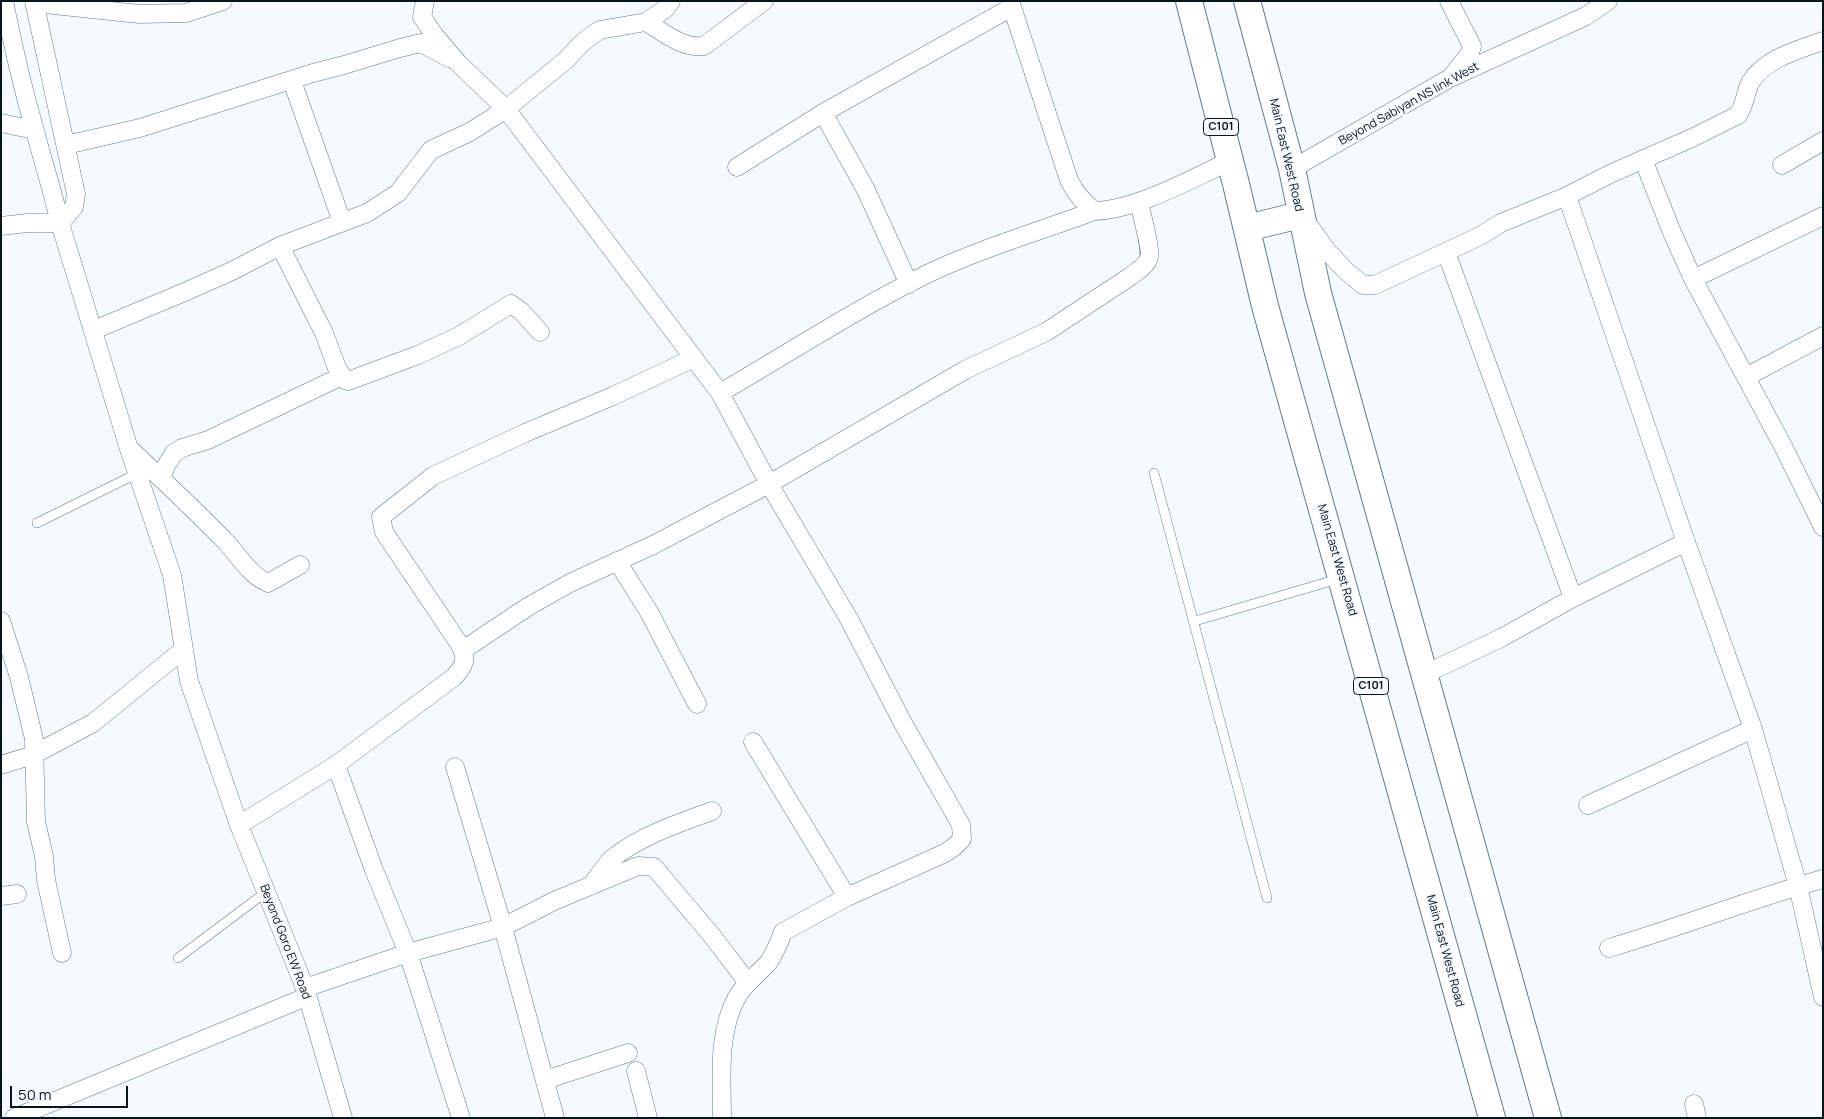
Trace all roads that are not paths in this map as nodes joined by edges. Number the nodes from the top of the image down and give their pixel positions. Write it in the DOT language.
graph roads {
  1 [pos="4,1"];
  2 [pos="223,1"];
  3 [pos="425,1"];
  4 [pos="671,1"];
  5 [pos="764,1"];
  6 [pos="1189,1"];
  7 [pos="1247,1"];
  8 [pos="1449,1"];
  9 [pos="1608,1"];
  10 [pos="34,2"];
  11 [pos="1011,4"];
  12 [pos="140,8"];
  13 [pos="646,22"];
  14 [pos="1823,40"];
  15 [pos="458,63"];
  16 [pos="1450,78"];
  17 [pos="292,81"];
  18 [pos="506,110"];
  19 [pos="823,113"];
  20 [pos="1,123"];
  21 [pos="35,130"];
  22 [pos="1823,141"];
  23 [pos="66,145"];
  24 [pos="1643,160"];
  25 [pos="1230,161"];
  26 [pos="1782,165"];
  27 [pos="737,166"];
  28 [pos="1292,169"];
  29 [pos="1567,196"];
  30 [pos="1139,202"];
  31 [pos="1094,211"];
  32 [pos="1300,214"];
  33 [pos="1823,216"];
  34 [pos="342,222"];
  35 [pos="60,223"];
  36 [pos="1,226"];
  37 [pos="1247,228"];
  38 [pos="280,246"];
  39 [pos="1446,252"];
  40 [pos="1693,278"];
  41 [pos="909,284"];
  42 [pos="94,330"];
  43 [pos="540,332"];
  44 [pos="1823,336"];
  45 [pos="694,358"];
  46 [pos="342,376"];
  47 [pos="1746,377"];
  48 [pos="720,393"];
  49 [pos="129,449"];
  50 [pos="138,473"];
  51 [pos="1154,473"];
  52 [pos="161,478"];
  53 [pos="769,484"];
  54 [pos="38,523"];
  55 [pos="1823,527"];
  56 [pos="1686,542"];
  57 [pos="617,561"];
  58 [pos="300,565"];
  59 [pos="1342,578"];
  60 [pos="1573,598"];
  61 [pos="1,621"];
  62 [pos="1194,621"];
  63 [pos="184,649"];
  64 [pos="463,650"];
  65 [pos="1424,674"];
  66 [pos="697,704"];
  67 [pos="1753,729"];
  68 [pos="753,742"];
  69 [pos="33,755"];
  70 [pos="1,765"];
  71 [pos="336,765"];
  72 [pos="455,767"];
  73 [pos="1588,805"];
  74 [pos="712,811"];
  75 [pos="239,825"];
  76 [pos="1823,879"];
  77 [pos="1798,886"];
  78 [pos="591,887"];
  79 [pos="266,892"];
  80 [pos="846,897"];
  81 [pos="1267,898"];
  82 [pos="503,928"];
  83 [pos="1609,948"];
  84 [pos="62,953"];
  85 [pos="408,953"];
  86 [pos="178,958"];
  87 [pos="748,983"];
  88 [pos="306,992"];
  89 [pos="1823,997"];
  90 [pos="628,1053"];
  91 [pos="636,1071"];
  92 [pos="545,1080"];
  93 [pos="341,1117"];
  94 [pos="14,1118"];
  95 [pos="461,1118"];
  96 [pos="555,1118"];
  97 [pos="648,1118"];
  98 [pos="722,1118"];
  99 [pos="1492,1118"];
  100 [pos="1548,1118"];
  1 -- 21 [label="street, Beyond Goro EW Road"];
  2 -- 12 [label="street"];
  3 -- 15 [label="street"];
  4 -- 13 [label="street"];
  5 -- 13 [label="street"];
  6 -- 25 [label="main road, Main East West Road / C101"];
  7 -- 28 [label="main road, Main East West Road"];
  8 -- 16 [label="street"];
  9 -- 16 [label="street, Beyond Sabiyan NS link West"];
  10 -- 12 [label="street"];
  10 -- 23 [label="street"];
  11 -- 19 [label="street"];
  11 -- 31 [label="street"];
  13 -- 18 [label="street"];
  14 -- 24 [label="street"];
  15 -- 17 [label="street"];
  15 -- 18 [label="street"];
  16 -- 28 [label="street, Beyond Sabiyan NS link West"];
  17 -- 23 [label="street"];
  17 -- 34 [label="street"];
  18 -- 34 [label="street"];
  18 -- 45 [label="street"];
  19 -- 27 [label="street"];
  19 -- 41 [label="street"];
  20 -- 21 [label="street"];
  21 -- 35 [label="street, Beyond Goro EW Road"];
  22 -- 26 [label="street"];
  23 -- 35 [label="street"];
  24 -- 29 [label="street"];
  24 -- 40 [label="street"];
  25 -- 30 [label="street"];
  25 -- 37 [label="main road, Main East West Road / C101"];
  28 -- 32 [label="main road, Main East West Road"];
  29 -- 39 [label="street"];
  29 -- 56 [label="street"];
  30 -- 31 [label="street"];
  30 -- 53 [label="street"];
  31 -- 41 [label="street"];
  32 -- 37 [label="main road"];
  32 -- 39 [label="street"];
  32 -- 65 [label="main road, Main East West Road"];
  33 -- 40 [label="street"];
  34 -- 38 [label="street"];
  35 -- 36 [label="street"];
  35 -- 42 [label="street, Beyond Goro EW Road"];
  37 -- 59 [label="main road, Main East West Road / C101"];
  38 -- 42 [label="street"];
  38 -- 46 [label="street"];
  39 -- 60 [label="street"];
  40 -- 47 [label="street"];
  41 -- 48 [label="street"];
  42 -- 49 [label="street, Beyond Goro EW Road"];
  43 -- 46 [label="street"];
  44 -- 47 [label="street"];
  45 -- 48 [label="street"];
  45 -- 64 [label="street"];
  46 -- 52 [label="street"];
  47 -- 55 [label="street"];
  48 -- 53 [label="street"];
  49 -- 50 [label="street, Beyond Goro EW Road"];
  49 -- 52 [label="street"];
  50 -- 54 [label="lane"];
  50 -- 63 [label="street, Beyond Goro EW Road"];
  51 -- 62 [label="lane"];
  52 -- 58 [label="street"];
  53 -- 57 [label="street"];
  53 -- 80 [label="street"];
  56 -- 60 [label="street"];
  56 -- 67 [label="street"];
  57 -- 64 [label="street"];
  57 -- 66 [label="street"];
  59 -- 62 [label="lane"];
  59 -- 99 [label="main road, Main East West Road / C101"];
  60 -- 65 [label="street"];
  61 -- 69 [label="street"];
  62 -- 81 [label="lane"];
  63 -- 69 [label="street"];
  63 -- 75 [label="street, Beyond Goro EW Road"];
  64 -- 71 [label="street"];
  65 -- 100 [label="main road, Main East West Road"];
  67 -- 73 [label="street"];
  67 -- 77 [label="street"];
  68 -- 80 [label="street"];
  69 -- 70 [label="street"];
  69 -- 84 [label="street"];
  71 -- 75 [label="street"];
  71 -- 85 [label="street"];
  72 -- 82 [label="street"];
  74 -- 78 [label="street"];
  75 -- 79 [label="street, Beyond Goro EW Road"];
  76 -- 77 [label="street"];
  77 -- 83 [label="street"];
  77 -- 89 [label="street"];
  78 -- 82 [label="street"];
  78 -- 87 [label="street"];
  79 -- 86 [label="lane"];
  79 -- 88 [label="street, Beyond Goro EW Road"];
  80 -- 87 [label="street"];
  82 -- 85 [label="street"];
  82 -- 92 [label="street"];
  85 -- 88 [label="street"];
  85 -- 95 [label="street"];
  87 -- 98 [label="street"];
  88 -- 93 [label="street, Beyond Goro EW Road"];
  88 -- 94 [label="street"];
  90 -- 92 [label="street"];
  91 -- 97 [label="street"];
  92 -- 96 [label="street"];
}
